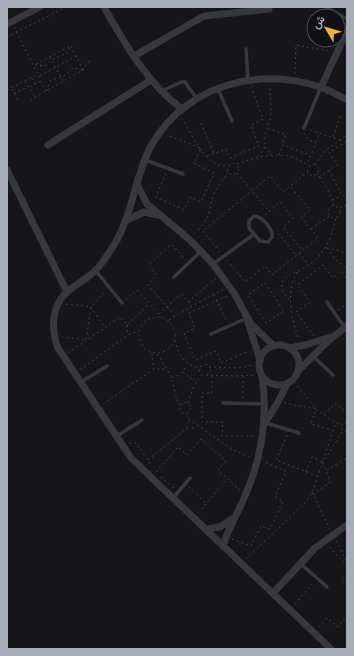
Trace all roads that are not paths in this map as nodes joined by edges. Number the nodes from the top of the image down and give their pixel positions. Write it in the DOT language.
graph roads {
  1 [pos="40,7"];
  2 [pos="104,7"];
  3 [pos="325,7"];
  4 [pos="254,9"];
  5 [pos="269,9"];
  6 [pos="347,19"];
  7 [pos="9,23"];
  8 [pos="347,31"];
  9 [pos="246,49"];
  10 [pos="134,56"];
  11 [pos="151,80"];
  12 [pos="248,80"];
  13 [pos="321,87"];
  14 [pos="218,88"];
  15 [pos="161,92"];
  16 [pos="197,99"];
  17 [pos="347,100"];
  18 [pos="180,111"];
  19 [pos="232,121"];
  20 [pos="304,128"];
  21 [pos="48,145"];
  22 [pos="145,160"];
  23 [pos="7,170"];
  24 [pos="183,174"];
  25 [pos="137,184"];
  26 [pos="165,218"];
  27 [pos="125,221"];
  28 [pos="254,234"];
  29 [pos="201,252"];
  30 [pos="213,264"];
  31 [pos="95,270"];
  32 [pos="174,277"];
  33 [pos="67,292"];
  34 [pos="327,302"];
  35 [pos="122,303"];
  36 [pos="247,318"];
  37 [pos="346,327"];
  38 [pos="211,334"];
  39 [pos="336,334"];
  40 [pos="274,346"];
  41 [pos="290,348"];
  42 [pos="313,356"];
  43 [pos="259,362"];
  44 [pos="107,366"];
  45 [pos="299,370"];
  46 [pos="262,375"];
  47 [pos="333,375"];
  48 [pos="80,382"];
  49 [pos="289,382"];
  50 [pos="223,403"];
  51 [pos="265,404"];
  52 [pos="142,420"];
  53 [pos="265,423"];
  54 [pos="299,433"];
  55 [pos="116,437"];
  56 [pos="190,478"];
  57 [pos="173,498"];
  58 [pos="236,514"];
  59 [pos="347,524"];
  60 [pos="206,529"];
  61 [pos="223,546"];
  62 [pos="300,563"];
  63 [pos="327,587"];
  64 [pos="273,593"];
  65 [pos="331,649"];
  1 -- 7 [label="street"];
  2 -- 10 [label="street"];
  3 -- 6 [label="lane"];
  4 -- 5 [label="street"];
  4 -- 10 [label="street"];
  8 -- 13 [label="street"];
  9 -- 12 [label="lane"];
  10 -- 11 [label="street"];
  11 -- 15 [label="street"];
  11 -- 21 [label="street"];
  12 -- 13 [label="street"];
  12 -- 14 [label="street"];
  13 -- 17 [label="street"];
  13 -- 20 [label="lane"];
  14 -- 16 [label="street"];
  14 -- 19 [label="lane"];
  15 -- 16 [label="lane"];
  15 -- 18 [label="street"];
  16 -- 18 [label="street"];
  18 -- 22 [label="street"];
  22 -- 24 [label="lane"];
  22 -- 25 [label="street"];
  23 -- 33 [label="street"];
  25 -- 26 [label="street"];
  25 -- 27 [label="street"];
  26 -- 27 [label="street"];
  26 -- 29 [label="street"];
  27 -- 31 [label="street"];
  28 -- 28 [label="lane"];
  28 -- 30 [label="lane"];
  29 -- 30 [label="street"];
  29 -- 32 [label="lane"];
  30 -- 36 [label="street"];
  31 -- 33 [label="street"];
  31 -- 35 [label="lane"];
  33 -- 48 [label="street"];
  34 -- 37 [label="lane"];
  36 -- 38 [label="lane"];
  36 -- 40 [label="street"];
  36 -- 43 [label="street"];
  37 -- 39 [label="street"];
  39 -- 41 [label="street"];
  39 -- 42 [label="street"];
  40 -- 41 [label="street"];
  40 -- 43 [label="street"];
  41 -- 45 [label="street"];
  42 -- 45 [label="street"];
  42 -- 47 [label="lane"];
  43 -- 46 [label="street"];
  44 -- 48 [label="lane"];
  45 -- 49 [label="street"];
  46 -- 49 [label="street"];
  46 -- 51 [label="street"];
  48 -- 55 [label="street"];
  49 -- 53 [label="street"];
  50 -- 51 [label="lane"];
  51 -- 53 [label="street"];
  52 -- 55 [label="lane"];
  53 -- 54 [label="lane"];
  53 -- 58 [label="street"];
  55 -- 57 [label="street"];
  56 -- 57 [label="lane"];
  57 -- 60 [label="street"];
  58 -- 60 [label="street"];
  58 -- 61 [label="street"];
  59 -- 62 [label="street"];
  60 -- 61 [label="street"];
  61 -- 64 [label="street"];
  62 -- 63 [label="lane"];
  62 -- 64 [label="street"];
  64 -- 65 [label="street"];
}
